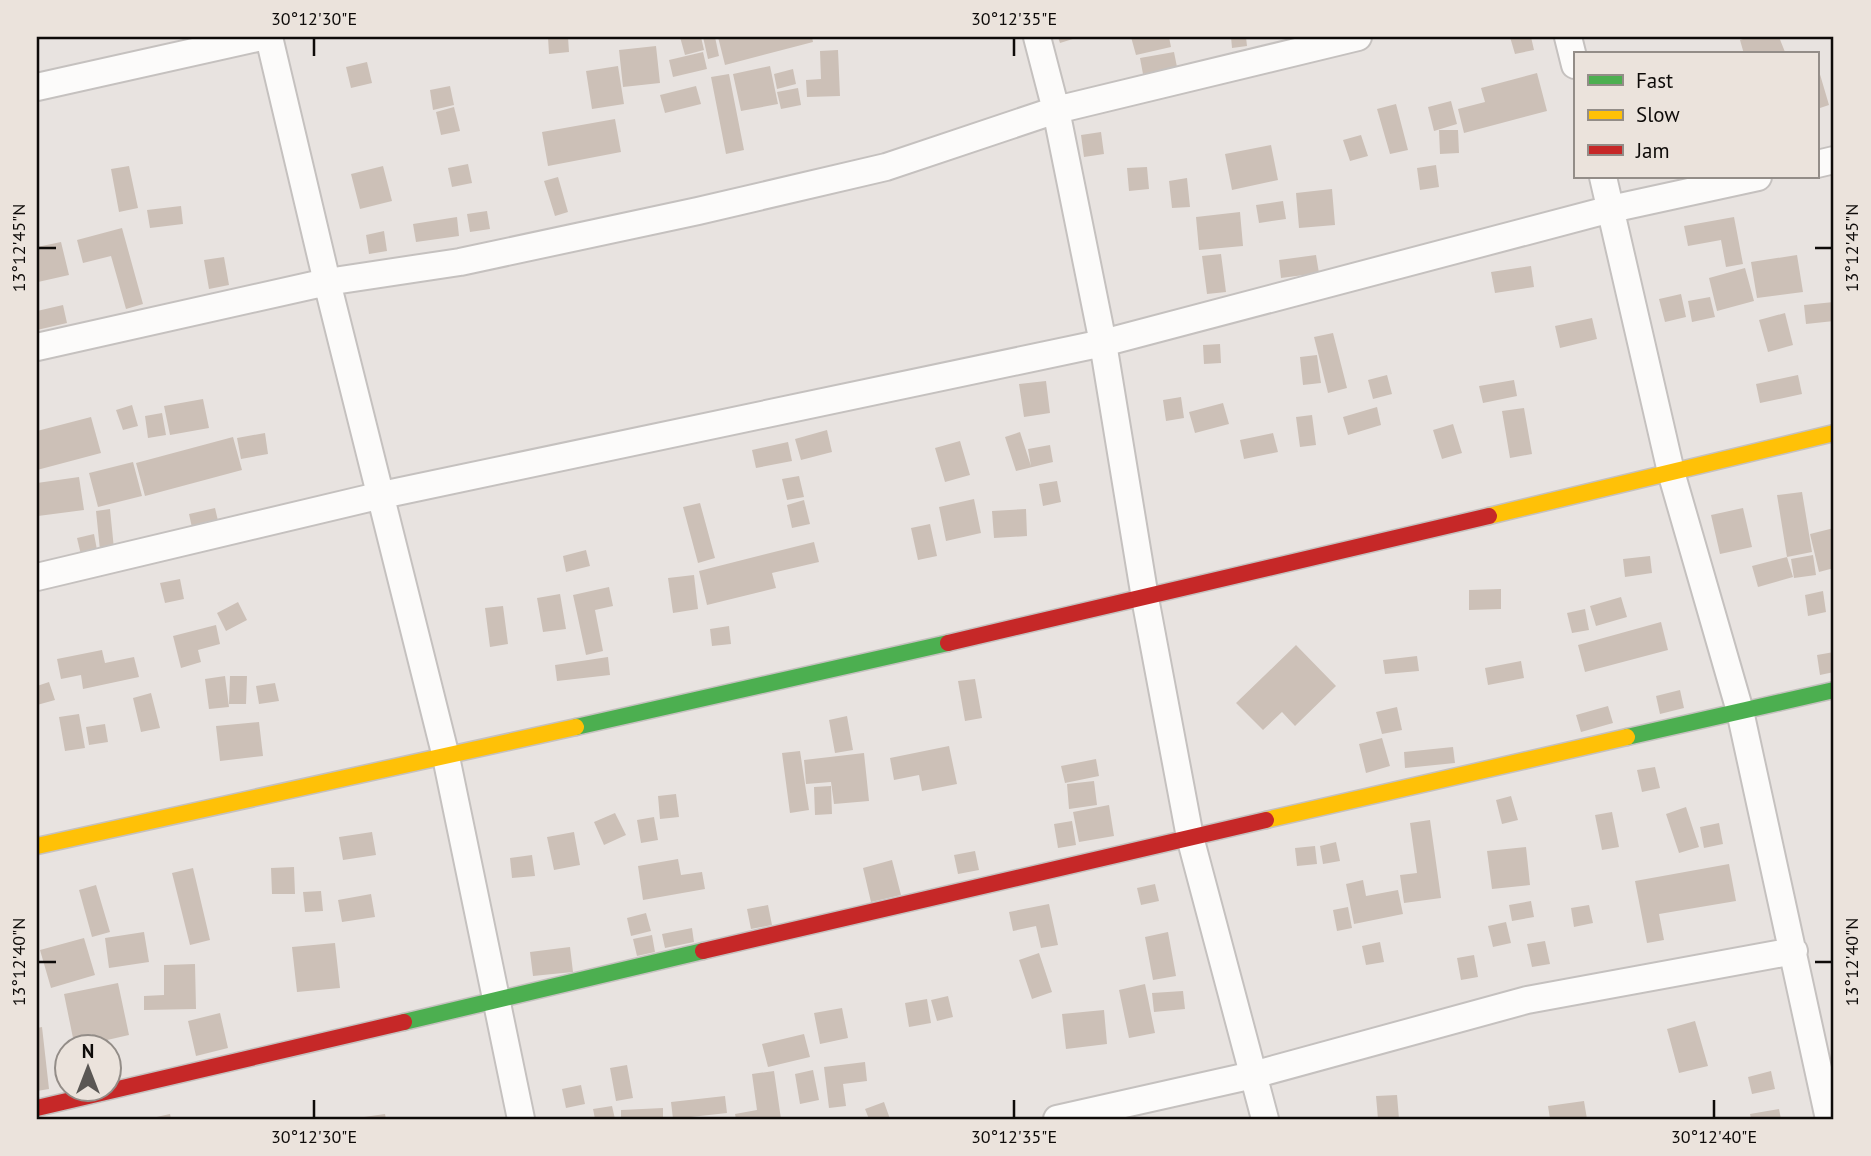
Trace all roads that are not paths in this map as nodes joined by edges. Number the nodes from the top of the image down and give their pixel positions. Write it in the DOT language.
graph roads {
  1 [pos="261,37"];
  2 [pos="269,37"];
  3 [pos="1037,37"];
  4 [pos="1358,37"];
  5 [pos="1568,37"];
  6 [pos="1574,61"];
  7 [pos="37,88"];
  8 [pos="1056,110"];
  9 [pos="1603,178"];
  10 [pos="1753,178"];
  11 [pos="1611,209"];
  12 [pos="327,282"];
  13 [pos="1103,342"];
  14 [pos="37,347"];
  15 [pos="1834,433"];
  16 [pos="1671,472"];
  17 [pos="382,495"];
  18 [pos="37,577"];
  19 [pos="1145,598"];
  20 [pos="1834,690"];
  21 [pos="1740,711"];
  22 [pos="446,757"];
  23 [pos="1191,837"];
  24 [pos="37,846"];
  25 [pos="1794,951"];
  26 [pos="496,999"];
  27 [pos="1254,1076"];
  28 [pos="37,1108"];
  29 [pos="521,1119"];
  30 [pos="1057,1119"];
  31 [pos="1265,1119"];
  32 [pos="1829,1119"];
  1 -- 7 [label="street"];
  2 -- 12 [label="street"];
  3 -- 8 [label="street"];
  4 -- 8 [label="street"];
  5 -- 6 [label="street"];
  8 -- 12 [label="street"];
  8 -- 13 [label="street"];
  9 -- 11 [label="street"];
  10 -- 11 [label="street"];
  11 -- 13 [label="street"];
  11 -- 16 [label="street"];
  12 -- 14 [label="street"];
  12 -- 17 [label="street"];
  13 -- 17 [label="street"];
  13 -- 19 [label="street"];
  15 -- 16 [label="street"];
  16 -- 19 [label="street"];
  16 -- 21 [label="street"];
  17 -- 18 [label="street"];
  17 -- 22 [label="street"];
  19 -- 22 [label="street"];
  19 -- 23 [label="street"];
  20 -- 21 [label="street"];
  21 -- 23 [label="street"];
  21 -- 25 [label="street"];
  22 -- 24 [label="street"];
  22 -- 26 [label="street"];
  23 -- 26 [label="street"];
  23 -- 27 [label="street"];
  25 -- 27 [label="street"];
  25 -- 32 [label="street"];
  26 -- 28 [label="street"];
  26 -- 29 [label="street"];
  27 -- 30 [label="street"];
  27 -- 31 [label="street"];
}
